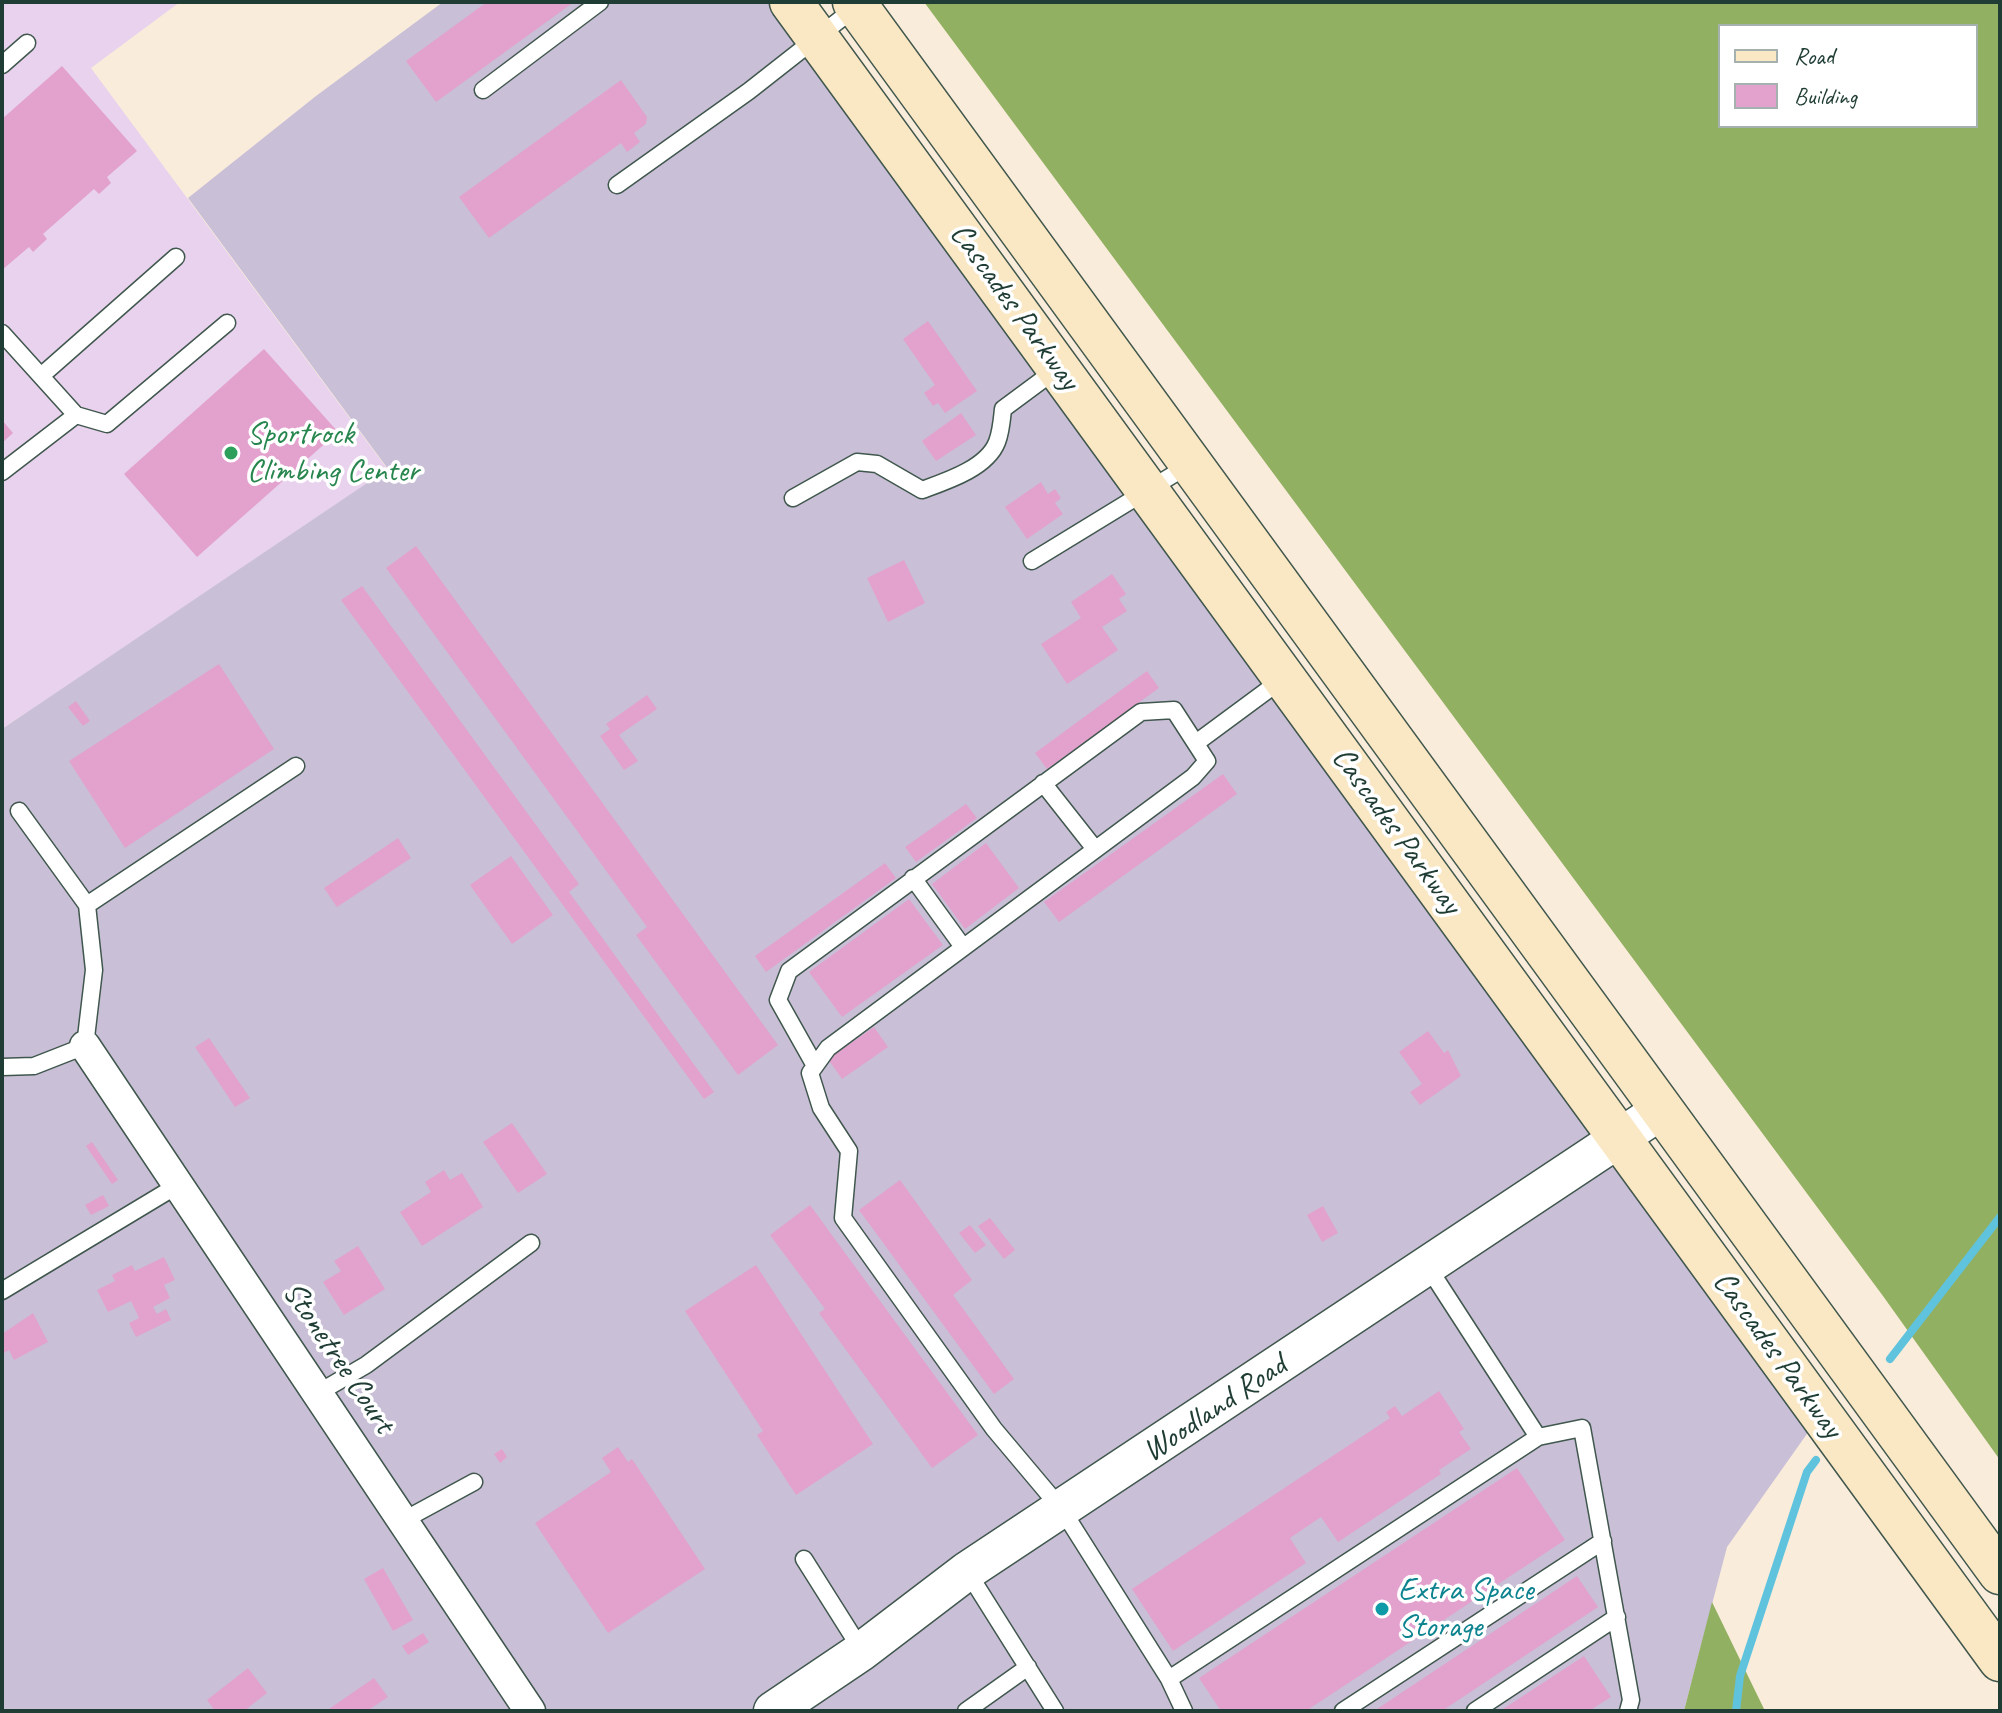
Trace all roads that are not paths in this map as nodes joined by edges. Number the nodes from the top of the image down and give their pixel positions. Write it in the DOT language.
graph roads {
  1 [pos="600,2"];
  2 [pos="791,2"];
  3 [pos="855,4"];
  4 [pos="818,38"];
  5 [pos="27,43"];
  6 [pos="2,65"];
  7 [pos="483,90"];
  8 [pos="617,185"];
  9 [pos="176,257"];
  10 [pos="227,323"];
  11 [pos="2,333"];
  12 [pos="1058,368"];
  13 [pos="41,376"];
  14 [pos="76,415"];
  15 [pos="1189,465"];
  16 [pos="2,472"];
  17 [pos="1148,491"];
  18 [pos="793,498"];
  19 [pos="1032,561"];
  20 [pos="1284,678"];
  21 [pos="1196,743"];
  22 [pos="296,766"];
  23 [pos="1043,783"];
  24 [pos="19,811"];
  25 [pos="1095,849"];
  26 [pos="913,878"];
  27 [pos="87,905"];
  28 [pos="963,947"];
  29 [pos="85,1046"];
  30 [pos="814,1064"];
  31 [pos="2,1067"];
  32 [pos="1660,1111"];
  33 [pos="1620,1139"];
  34 [pos="178,1185"];
  35 [pos="531,1243"];
  36 [pos="1428,1267"];
  37 [pos="2,1291"];
  38 [pos="318,1393"];
  39 [pos="1538,1437"];
  40 [pos="474,1482"];
  41 [pos="1063,1511"];
  42 [pos="404,1520"];
  43 [pos="1603,1541"];
  44 [pos="804,1559"];
  45 [pos="967,1571"];
  46 [pos="2000,1573"];
  47 [pos="1617,1617"];
  48 [pos="862,1651"];
  49 [pos="2000,1660"];
  50 [pos="1028,1667"];
  51 [pos="1169,1679"];
  52 [pos="1627,1710"];
  53 [pos="530,1711"];
  54 [pos="773,1711"];
  55 [pos="966,1711"];
  56 [pos="1055,1711"];
  57 [pos="1184,1711"];
  58 [pos="1343,1711"];
  59 [pos="1475,1711"];
  1 -- 7 [label="lane"];
  2 -- 4 [label="main road, Cascades Parkway"];
  3 -- 4 [label="lane"];
  3 -- 15 [label="main road, Cascades Parkway"];
  4 -- 8 [label="lane"];
  4 -- 12 [label="main road, Cascades Parkway"];
  5 -- 6 [label="lane"];
  9 -- 13 [label="lane"];
  10 -- 14 [label="lane"];
  11 -- 13 [label="lane"];
  12 -- 17 [label="main road, Cascades Parkway"];
  12 -- 18 [label="lane"];
  13 -- 14 [label="lane"];
  14 -- 16 [label="lane"];
  15 -- 17 [label="lane"];
  15 -- 32 [label="main road, Cascades Parkway"];
  17 -- 19 [label="lane"];
  17 -- 20 [label="main road, Cascades Parkway"];
  20 -- 21 [label="lane"];
  20 -- 33 [label="main road, Cascades Parkway"];
  21 -- 23 [label="lane"];
  21 -- 25 [label="lane"];
  22 -- 27 [label="lane"];
  23 -- 25 [label="lane"];
  23 -- 26 [label="lane"];
  24 -- 27 [label="lane"];
  25 -- 28 [label="lane"];
  26 -- 28 [label="lane"];
  26 -- 30 [label="lane"];
  27 -- 29 [label="lane"];
  28 -- 30 [label="lane"];
  29 -- 31 [label="lane"];
  29 -- 34 [label="street, Stonetree Court"];
  30 -- 41 [label="lane"];
  32 -- 33 [label="street, Woodland Road"];
  32 -- 46 [label="main road, Cascades Parkway"];
  33 -- 36 [label="street, Woodland Road"];
  33 -- 49 [label="main road, Cascades Parkway"];
  34 -- 37 [label="lane"];
  34 -- 38 [label="street, Stonetree Court"];
  35 -- 38 [label="lane"];
  36 -- 39 [label="lane"];
  36 -- 41 [label="street, Woodland Road"];
  38 -- 42 [label="street, Stonetree Court"];
  39 -- 43 [label="lane"];
  39 -- 51 [label="lane"];
  40 -- 42 [label="lane"];
  41 -- 45 [label="street, Woodland Road"];
  41 -- 51 [label="lane"];
  42 -- 53 [label="street, Stonetree Court"];
  43 -- 47 [label="lane"];
  43 -- 58 [label="lane"];
  44 -- 48 [label="lane"];
  45 -- 48 [label="street, Woodland Road"];
  45 -- 50 [label="lane"];
  47 -- 52 [label="lane"];
  47 -- 59 [label="lane"];
  48 -- 54 [label="street, Woodland Road"];
  50 -- 55 [label="lane"];
  50 -- 56 [label="lane"];
  51 -- 57 [label="lane"];
}
